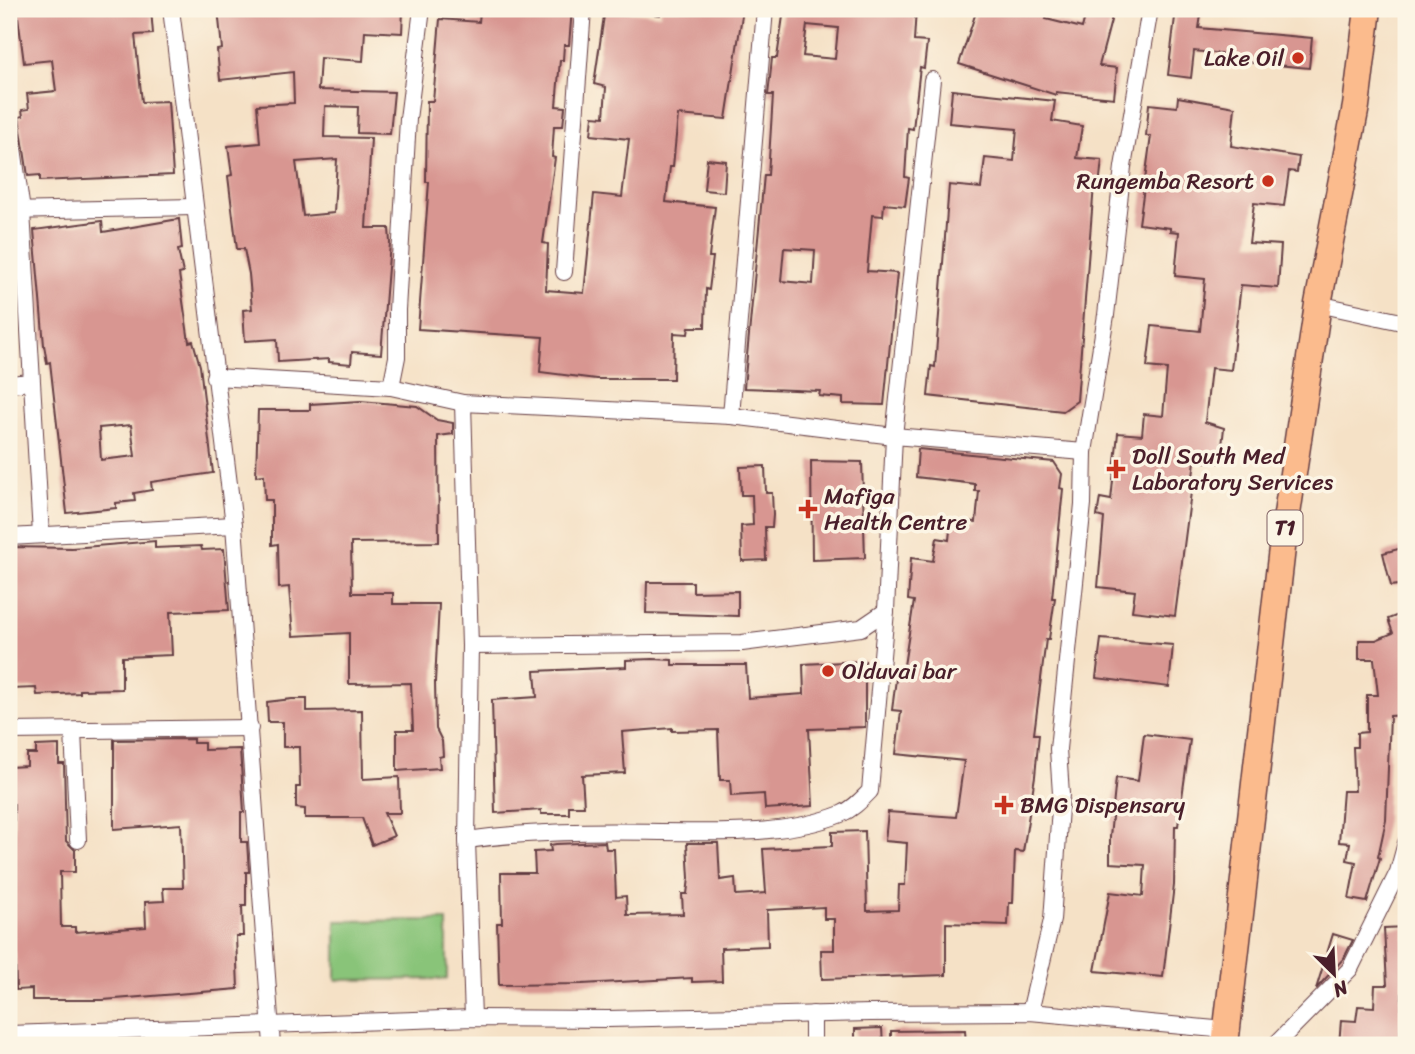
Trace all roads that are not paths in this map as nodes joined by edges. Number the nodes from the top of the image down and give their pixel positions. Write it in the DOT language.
graph roads {
  1 [pos="171,9"];
  2 [pos="422,9"];
  3 [pos="583,9"];
  4 [pos="765,9"];
  5 [pos="1150,9"];
  6 [pos="1367,11"];
  7 [pos="932,80"];
  8 [pos="9,120"];
  9 [pos="194,207"];
  10 [pos="15,211"];
  11 [pos="564,272"];
  12 [pos="1318,304"];
  13 [pos="1406,323"];
  14 [pos="214,377"];
  15 [pos="31,382"];
  16 [pos="9,384"];
  17 [pos="391,387"];
  18 [pos="463,403"];
  19 [pos="731,416"];
  20 [pos="894,436"];
  21 [pos="1084,452"];
  22 [pos="234,525"];
  23 [pos="41,535"];
  24 [pos="9,537"];
  25 [pos="887,611"];
  26 [pos="470,646"];
  27 [pos="250,728"];
  28 [pos="72,731"];
  29 [pos="9,732"];
  30 [pos="467,840"];
  31 [pos="78,841"];
  32 [pos="1406,844"];
  33 [pos="1030,1013"];
  34 [pos="813,1014"];
  35 [pos="473,1018"];
  36 [pos="270,1026"];
  37 [pos="9,1034"];
  38 [pos="1225,1037"];
  39 [pos="35,1040"];
  40 [pos="272,1045"];
  41 [pos="813,1045"];
  42 [pos="1275,1045"];
  1 -- 9 [label="street"];
  2 -- 17 [label="street"];
  3 -- 11 [label="street"];
  4 -- 19 [label="street"];
  5 -- 21 [label="street"];
  6 -- 12 [label="highway, T1"];
  7 -- 20 [label="street"];
  8 -- 10 [label="street"];
  9 -- 10 [label="street"];
  9 -- 14 [label="street"];
  10 -- 15 [label="street"];
  12 -- 13 [label="street"];
  12 -- 38 [label="highway, T1"];
  14 -- 17 [label="street"];
  14 -- 22 [label="street"];
  15 -- 16 [label="street"];
  15 -- 23 [label="street"];
  17 -- 18 [label="street"];
  18 -- 19 [label="street"];
  18 -- 26 [label="street"];
  19 -- 20 [label="street"];
  20 -- 21 [label="street"];
  20 -- 25 [label="street"];
  21 -- 33 [label="street"];
  22 -- 23 [label="street"];
  22 -- 27 [label="street"];
  23 -- 24 [label="street"];
  25 -- 26 [label="street"];
  25 -- 30 [label="street"];
  26 -- 30 [label="street"];
  27 -- 28 [label="street"];
  27 -- 36 [label="street"];
  28 -- 29 [label="street"];
  28 -- 31 [label="street"];
  30 -- 35 [label="street"];
  32 -- 42 [label="street"];
  33 -- 34 [label="street"];
  33 -- 38 [label="street"];
  34 -- 35 [label="street"];
  34 -- 41 [label="street"];
  35 -- 36 [label="street"];
  36 -- 39 [label="street"];
  36 -- 40 [label="street"];
  37 -- 39 [label="street"];
}
